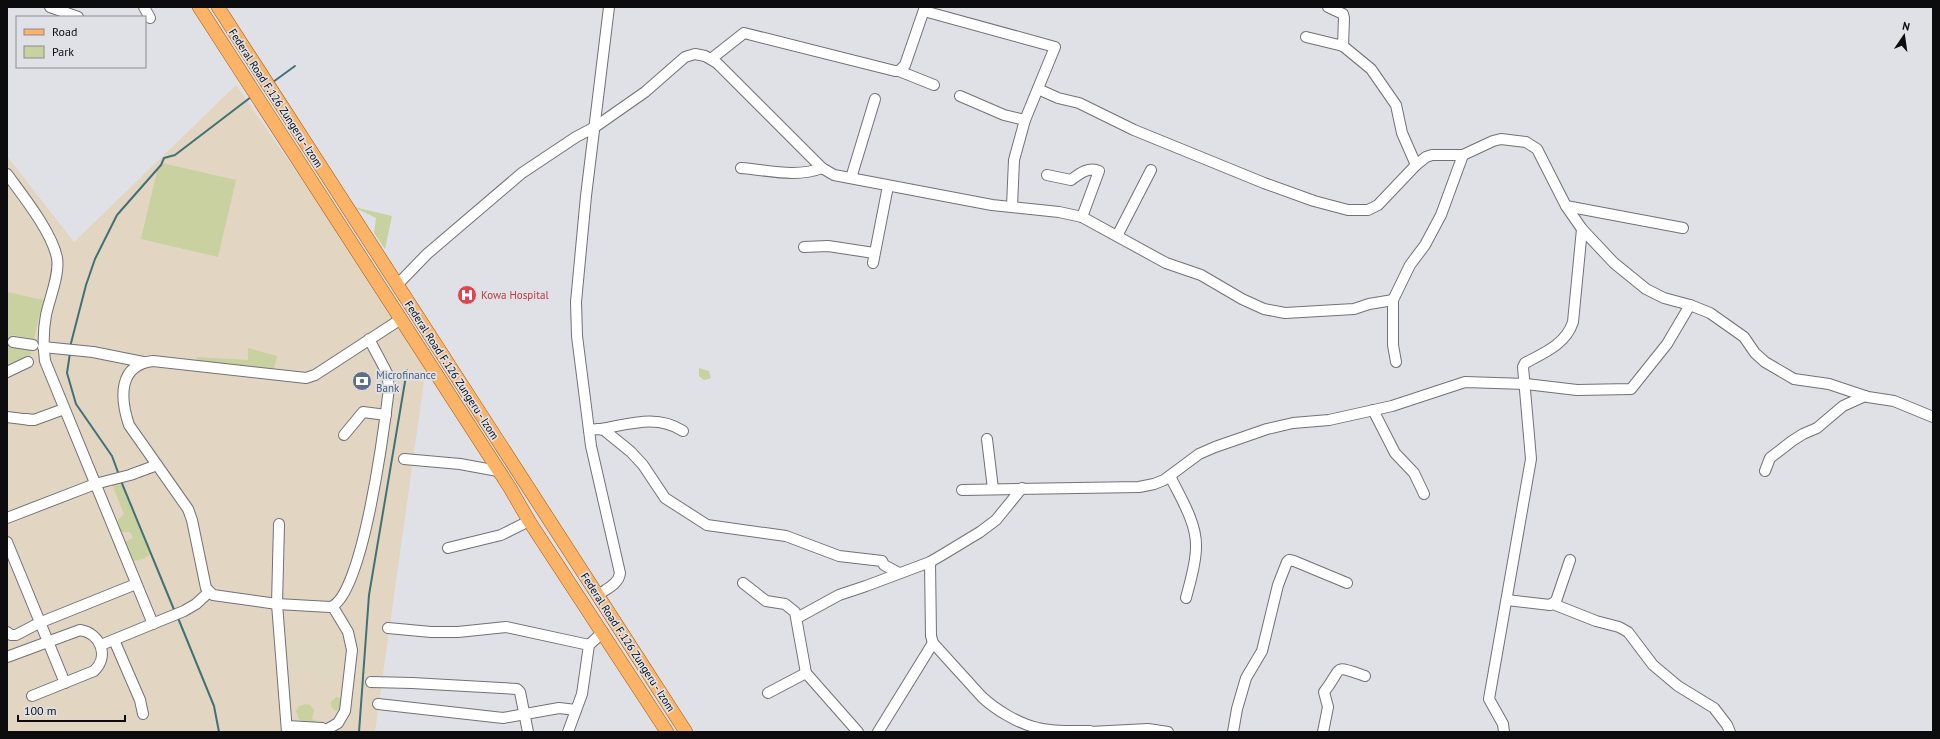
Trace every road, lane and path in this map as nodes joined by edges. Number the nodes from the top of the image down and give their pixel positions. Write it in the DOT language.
graph roads {
  1 [pos="50,7"];
  2 [pos="144,7"];
  3 [pos="199,7"];
  4 [pos="218,7"];
  5 [pos="609,7"];
  6 [pos="1328,7"];
  7 [pos="924,9"];
  8 [pos="75,16"];
  9 [pos="150,18"];
  10 [pos="1306,37"];
  11 [pos="1343,46"];
  12 [pos="711,59"];
  13 [pos="899,71"];
  14 [pos="934,85"];
  15 [pos="1038,89"];
  16 [pos="960,96"];
  17 [pos="875,99"];
  18 [pos="1024,120"];
  19 [pos="595,127"];
  20 [pos="1463,155"];
  21 [pos="1416,165"];
  22 [pos="741,168"];
  23 [pos="822,168"];
  24 [pos="1151,170"];
  25 [pos="8,175"];
  26 [pos="1047,175"];
  27 [pos="851,178"];
  28 [pos="888,186"];
  29 [pos="1012,206"];
  30 [pos="1566,206"];
  31 [pos="1082,217"];
  32 [pos="1683,228"];
  33 [pos="1582,229"];
  34 [pos="1117,236"];
  35 [pos="804,247"];
  36 [pos="397,285"];
  37 [pos="1393,300"];
  38 [pos="1690,305"];
  39 [pos="401,319"];
  40 [pos="369,339"];
  41 [pos="13,342"];
  42 [pos="32,345"];
  43 [pos="43,347"];
  44 [pos="28,362"];
  45 [pos="143,362"];
  46 [pos="1396,362"];
  47 [pos="7,372"];
  48 [pos="1526,384"];
  49 [pos="1865,396"];
  50 [pos="64,409"];
  51 [pos="1373,410"];
  52 [pos="386,415"];
  53 [pos="7,417"];
  54 [pos="1933,417"];
  55 [pos="601,429"];
  56 [pos="589,430"];
  57 [pos="683,430"];
  58 [pos="344,435"];
  59 [pos="987,439"];
  60 [pos="404,459"];
  61 [pos="157,465"];
  62 [pos="498,471"];
  63 [pos="1765,471"];
  64 [pos="1170,476"];
  65 [pos="524,480"];
  66 [pos="95,484"];
  67 [pos="510,488"];
  68 [pos="1022,488"];
  69 [pos="993,489"];
  70 [pos="962,490"];
  71 [pos="1424,494"];
  72 [pos="7,518"];
  73 [pos="529,521"];
  74 [pos="279,524"];
  75 [pos="7,542"];
  76 [pos="448,548"];
  77 [pos="1570,560"];
  78 [pos="930,562"];
  79 [pos="899,573"];
  80 [pos="743,583"];
  81 [pos="1347,583"];
  82 [pos="136,584"];
  83 [pos="209,592"];
  84 [pos="598,595"];
  85 [pos="1186,598"];
  86 [pos="1507,600"];
  87 [pos="277,604"];
  88 [pos="1553,604"];
  89 [pos="333,607"];
  90 [pos="798,618"];
  91 [pos="39,623"];
  92 [pos="153,624"];
  93 [pos="388,628"];
  94 [pos="7,632"];
  95 [pos="603,632"];
  96 [pos="114,640"];
  97 [pos="47,642"];
  98 [pos="933,643"];
  99 [pos="101,645"];
  100 [pos="589,645"];
  101 [pos="7,656"];
  102 [pos="806,673"];
  103 [pos="1365,676"];
  104 [pos="65,682"];
  105 [pos="371,682"];
  106 [pos="768,693"];
  107 [pos="32,696"];
  108 [pos="378,704"];
  109 [pos="576,710"];
  110 [pos="143,714"];
  111 [pos="525,714"];
  112 [pos="287,729"];
  113 [pos="327,731"];
  114 [pos="1157,731"];
  115 [pos="528,732"];
  116 [pos="568,732"];
  117 [pos="667,732"];
  118 [pos="686,732"];
  119 [pos="858,732"];
  120 [pos="878,732"];
  121 [pos="1090,732"];
  122 [pos="1168,732"];
  123 [pos="1233,732"];
  124 [pos="1323,732"];
  125 [pos="1504,732"];
  126 [pos="1730,732"];
  1 -- 8 [label="street"];
  2 -- 9 [label="street"];
  3 -- 39 [label="main road, Federal Road F.126 Zungeru - Izom"];
  4 -- 36 [label="main road, Federal Road F.126 Zungeru - Izom"];
  5 -- 19 [label="street"];
  6 -- 11 [label="street"];
  7 -- 13 [label="street"];
  7 -- 15 [label="street"];
  10 -- 11 [label="street"];
  11 -- 21 [label="street"];
  12 -- 13 [label="street"];
  12 -- 19 [label="street"];
  12 -- 23 [label="street"];
  13 -- 14 [label="street"];
  15 -- 18 [label="street"];
  15 -- 21 [label="street"];
  16 -- 18 [label="street"];
  17 -- 27 [label="street"];
  18 -- 29 [label="street"];
  19 -- 36 [label="street"];
  19 -- 56 [label="street"];
  20 -- 21 [label="street"];
  20 -- 30 [label="street"];
  20 -- 37 [label="street"];
  22 -- 23 [label="street"];
  23 -- 27 [label="street"];
  24 -- 34 [label="street"];
  25 -- 43 [label="street"];
  26 -- 31 [label="street"];
  27 -- 28 [label="street"];
  28 -- 29 [label="street"];
  28 -- 35 [label="street"];
  29 -- 31 [label="street"];
  30 -- 32 [label="street"];
  30 -- 33 [label="street"];
  31 -- 34 [label="street"];
  33 -- 38 [label="street"];
  33 -- 48 [label="street"];
  34 -- 37 [label="street"];
  36 -- 65 [label="main road, Federal Road F.126 Zungeru - Izom"];
  37 -- 46 [label="street"];
  38 -- 48 [label="street"];
  38 -- 49 [label="street"];
  39 -- 40 [label="street"];
  39 -- 62 [label="main road, Federal Road F.126 Zungeru - Izom"];
  40 -- 45 [label="street"];
  40 -- 52 [label="street"];
  41 -- 42 [label="street"];
  43 -- 45 [label="street"];
  43 -- 50 [label="street"];
  44 -- 47 [label="street"];
  45 -- 61 [label="street"];
  48 -- 51 [label="street"];
  48 -- 86 [label="street"];
  49 -- 54 [label="street"];
  49 -- 63 [label="street"];
  50 -- 53 [label="street"];
  50 -- 66 [label="street"];
  51 -- 64 [label="street"];
  51 -- 71 [label="street"];
  52 -- 58 [label="street"];
  52 -- 89 [label="street"];
  55 -- 56 [label="street"];
  55 -- 57 [label="street"];
  55 -- 79 [label="street"];
  56 -- 84 [label="street"];
  59 -- 69 [label="street"];
  60 -- 62 [label="street"];
  61 -- 66 [label="street"];
  61 -- 83 [label="street"];
  62 -- 67 [label="main road, Federal Road F.126 Zungeru - Izom"];
  64 -- 68 [label="street"];
  64 -- 85 [label="street"];
  65 -- 67 [label="main road"];
  65 -- 84 [label="main road, Federal Road F.126 Zungeru - Izom"];
  66 -- 72 [label="street"];
  66 -- 82 [label="street"];
  67 -- 73 [label="main road, Federal Road F.126 Zungeru - Izom"];
  68 -- 69 [label="street"];
  68 -- 78 [label="street"];
  69 -- 70 [label="street"];
  73 -- 76 [label="street"];
  73 -- 95 [label="main road, Federal Road F.126 Zungeru - Izom"];
  74 -- 87 [label="street"];
  75 -- 91 [label="street"];
  77 -- 88 [label="street"];
  78 -- 79 [label="street"];
  78 -- 98 [label="street"];
  79 -- 90 [label="street"];
  80 -- 90 [label="street"];
  81 -- 123 [label="street"];
  82 -- 91 [label="street"];
  82 -- 92 [label="street"];
  83 -- 87 [label="street"];
  83 -- 92 [label="street"];
  84 -- 118 [label="main road, Federal Road F.126 Zungeru - Izom"];
  86 -- 88 [label="street"];
  86 -- 125 [label="street"];
  87 -- 89 [label="street"];
  87 -- 112 [label="street"];
  88 -- 126 [label="street"];
  89 -- 113 [label="street"];
  90 -- 102 [label="street"];
  91 -- 94 [label="street"];
  91 -- 97 [label="street"];
  92 -- 96 [label="street"];
  93 -- 100 [label="street"];
  95 -- 100 [label="street"];
  95 -- 117 [label="main road, Federal Road F.126 Zungeru - Izom"];
  96 -- 99 [label="street"];
  96 -- 110 [label="street"];
  97 -- 99 [label="street"];
  97 -- 101 [label="street"];
  97 -- 104 [label="street"];
  98 -- 120 [label="street"];
  98 -- 121 [label="street"];
  99 -- 104 [label="street"];
  100 -- 109 [label="street"];
  102 -- 106 [label="street"];
  102 -- 119 [label="street"];
  103 -- 124 [label="street"];
  104 -- 107 [label="street"];
  105 -- 111 [label="street"];
  108 -- 111 [label="street"];
  109 -- 111 [label="street"];
  109 -- 116 [label="street"];
  111 -- 115 [label="street"];
  112 -- 113 [label="street"];
  114 -- 121 [label="street"];
  114 -- 122 [label="street"];
}
